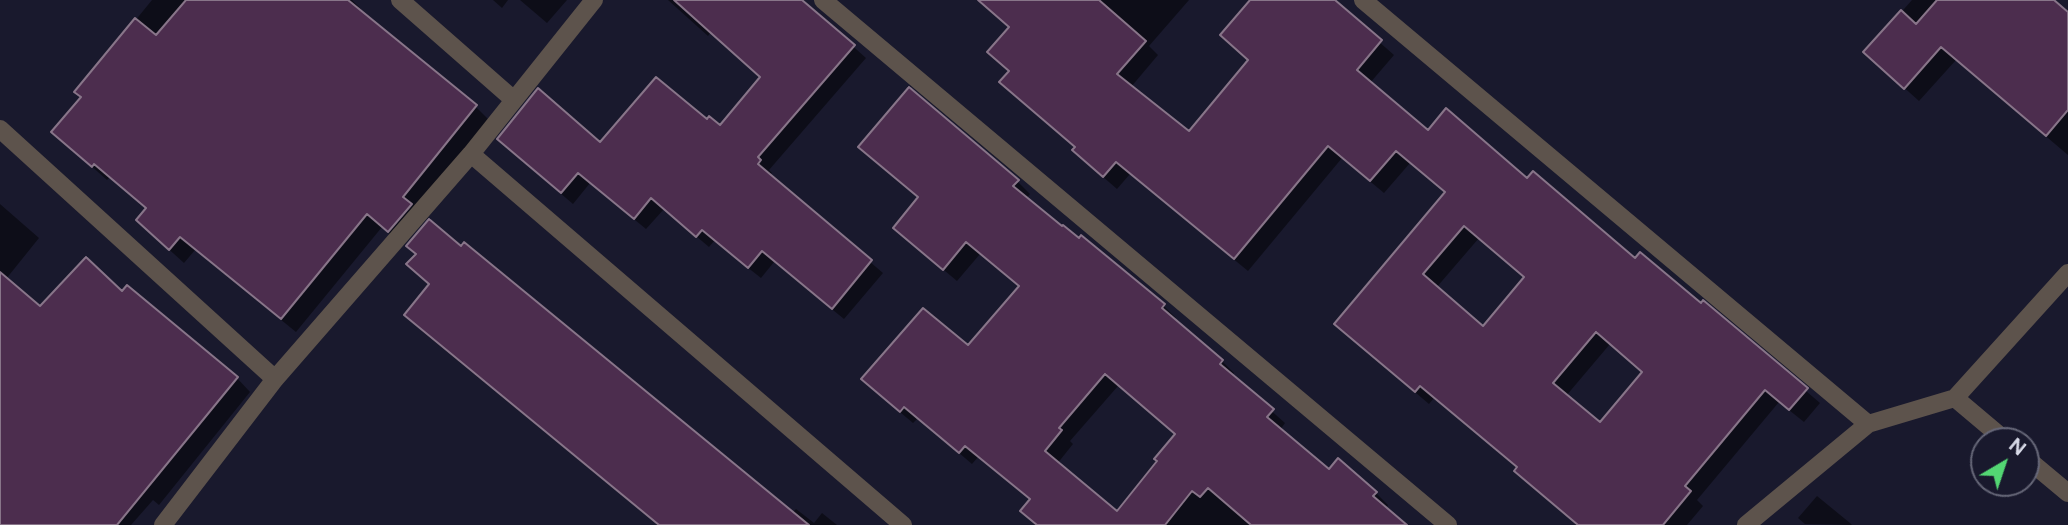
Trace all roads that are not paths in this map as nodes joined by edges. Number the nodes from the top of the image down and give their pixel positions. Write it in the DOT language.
graph roads {
  1 [pos="400,0"];
  2 [pos="594,0"];
  3 [pos="823,0"];
  4 [pos="1363,0"];
  5 [pos="514,100"];
  6 [pos="0,129"];
  7 [pos="471,154"];
  8 [pos="2068,273"];
  9 [pos="275,379"];
  10 [pos="1955,398"];
  11 [pos="1868,424"];
  12 [pos="1989,427"];
  13 [pos="2040,470"];
  14 [pos="2068,493"];
  15 [pos="163,525"];
  16 [pos="903,525"];
  17 [pos="1448,525"];
  18 [pos="1746,525"];
  1 -- 5 [label="street"];
  2 -- 5 [label="street"];
  3 -- 17 [label="street"];
  4 -- 11 [label="street"];
  5 -- 7 [label="street"];
  6 -- 9 [label="street"];
  7 -- 9 [label="street"];
  7 -- 16 [label="street"];
  8 -- 10 [label="street"];
  9 -- 15 [label="street"];
  10 -- 11 [label="street"];
  10 -- 12 [label="street"];
  11 -- 18 [label="street"];
  13 -- 14 [label="street"];
}
